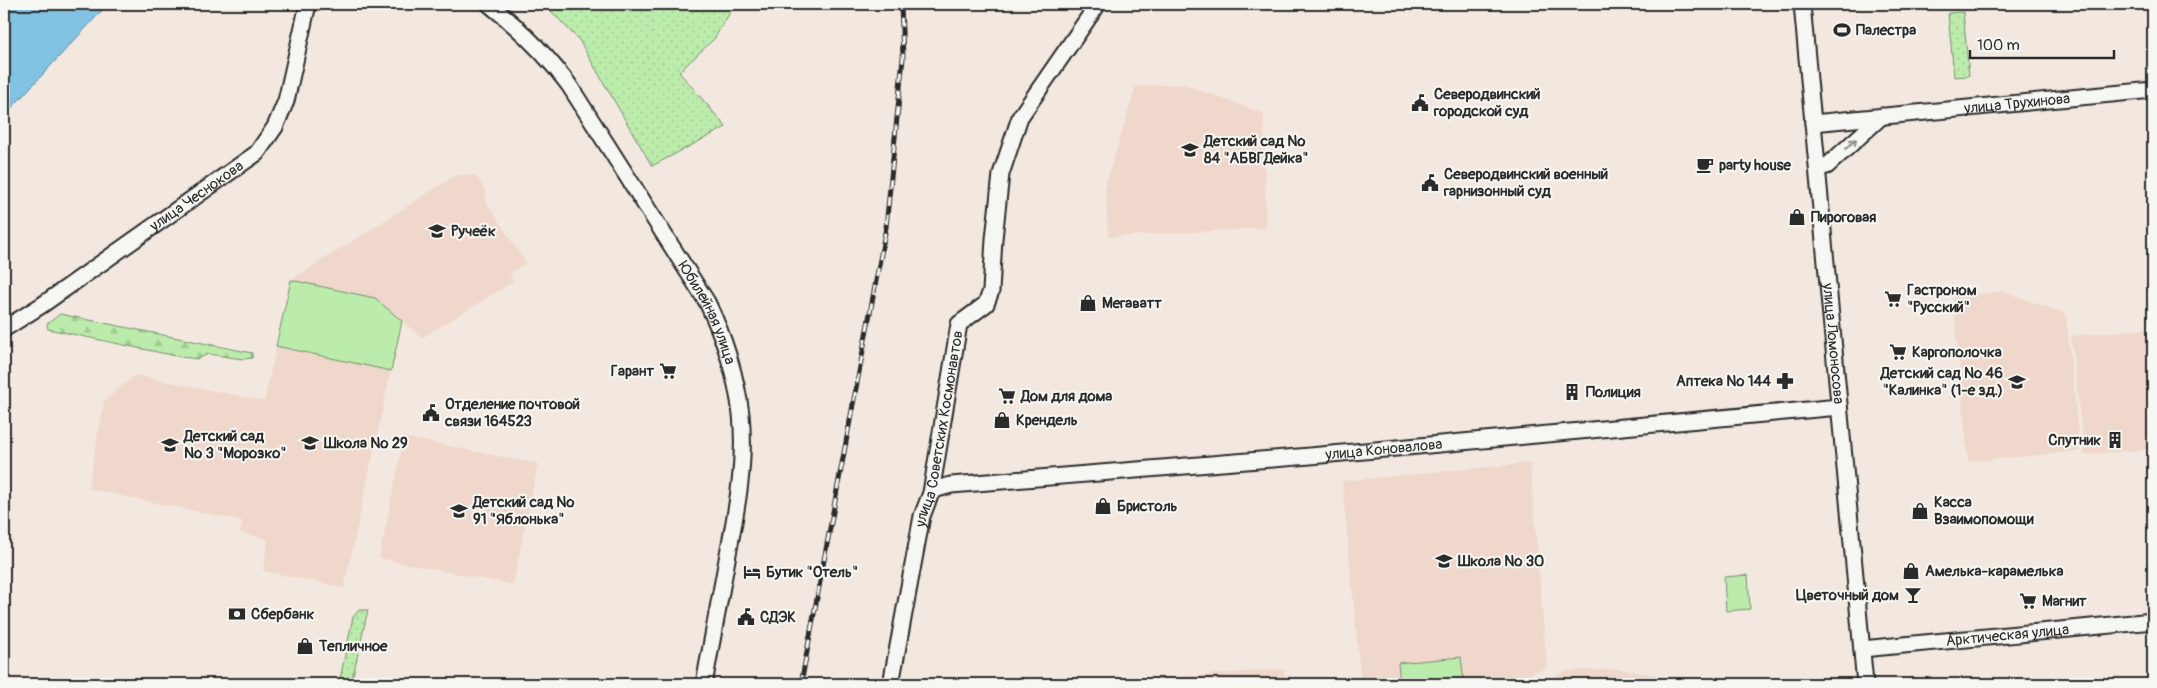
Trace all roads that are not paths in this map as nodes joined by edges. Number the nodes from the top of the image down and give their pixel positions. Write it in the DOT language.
graph roads {
  1 [pos="308,4"];
  2 [pos="489,4"];
  3 [pos="1098,4"];
  4 [pos="1802,4"];
  5 [pos="2153,90"];
  6 [pos="1882,116"];
  7 [pos="1813,123"];
  8 [pos="1818,168"];
  9 [pos="4,329"];
  10 [pos="1839,407"];
  11 [pos="930,493"];
  12 [pos="2153,621"];
  13 [pos="1862,649"];
  14 [pos="704,684"];
  15 [pos="890,684"];
  16 [pos="1865,684"];
  1 -- 9 [label="street, улица Чеснокова"];
  2 -- 14 [label="street, Юбилейная улица"];
  3 -- 11 [label="street, улица Советских Космонавтов"];
  4 -- 7 [label="street, улица Ломоносова"];
  5 -- 6 [label="street, улица Трухинова"];
  6 -- 7 [label="street, улица Трухинова"];
  8 -- 6 [label="street, one-way"];
  7 -- 8 [label="street, улица Ломоносова"];
  8 -- 10 [label="street, улица Ломоносова"];
  10 -- 11 [label="street, улица Коновалова"];
  10 -- 13 [label="street, улица Ломоносова"];
  11 -- 15 [label="street, улица Советских Космонавтов"];
  12 -- 13 [label="street, Арктическая улица"];
  13 -- 16 [label="street, улица Ломоносова"];
}
